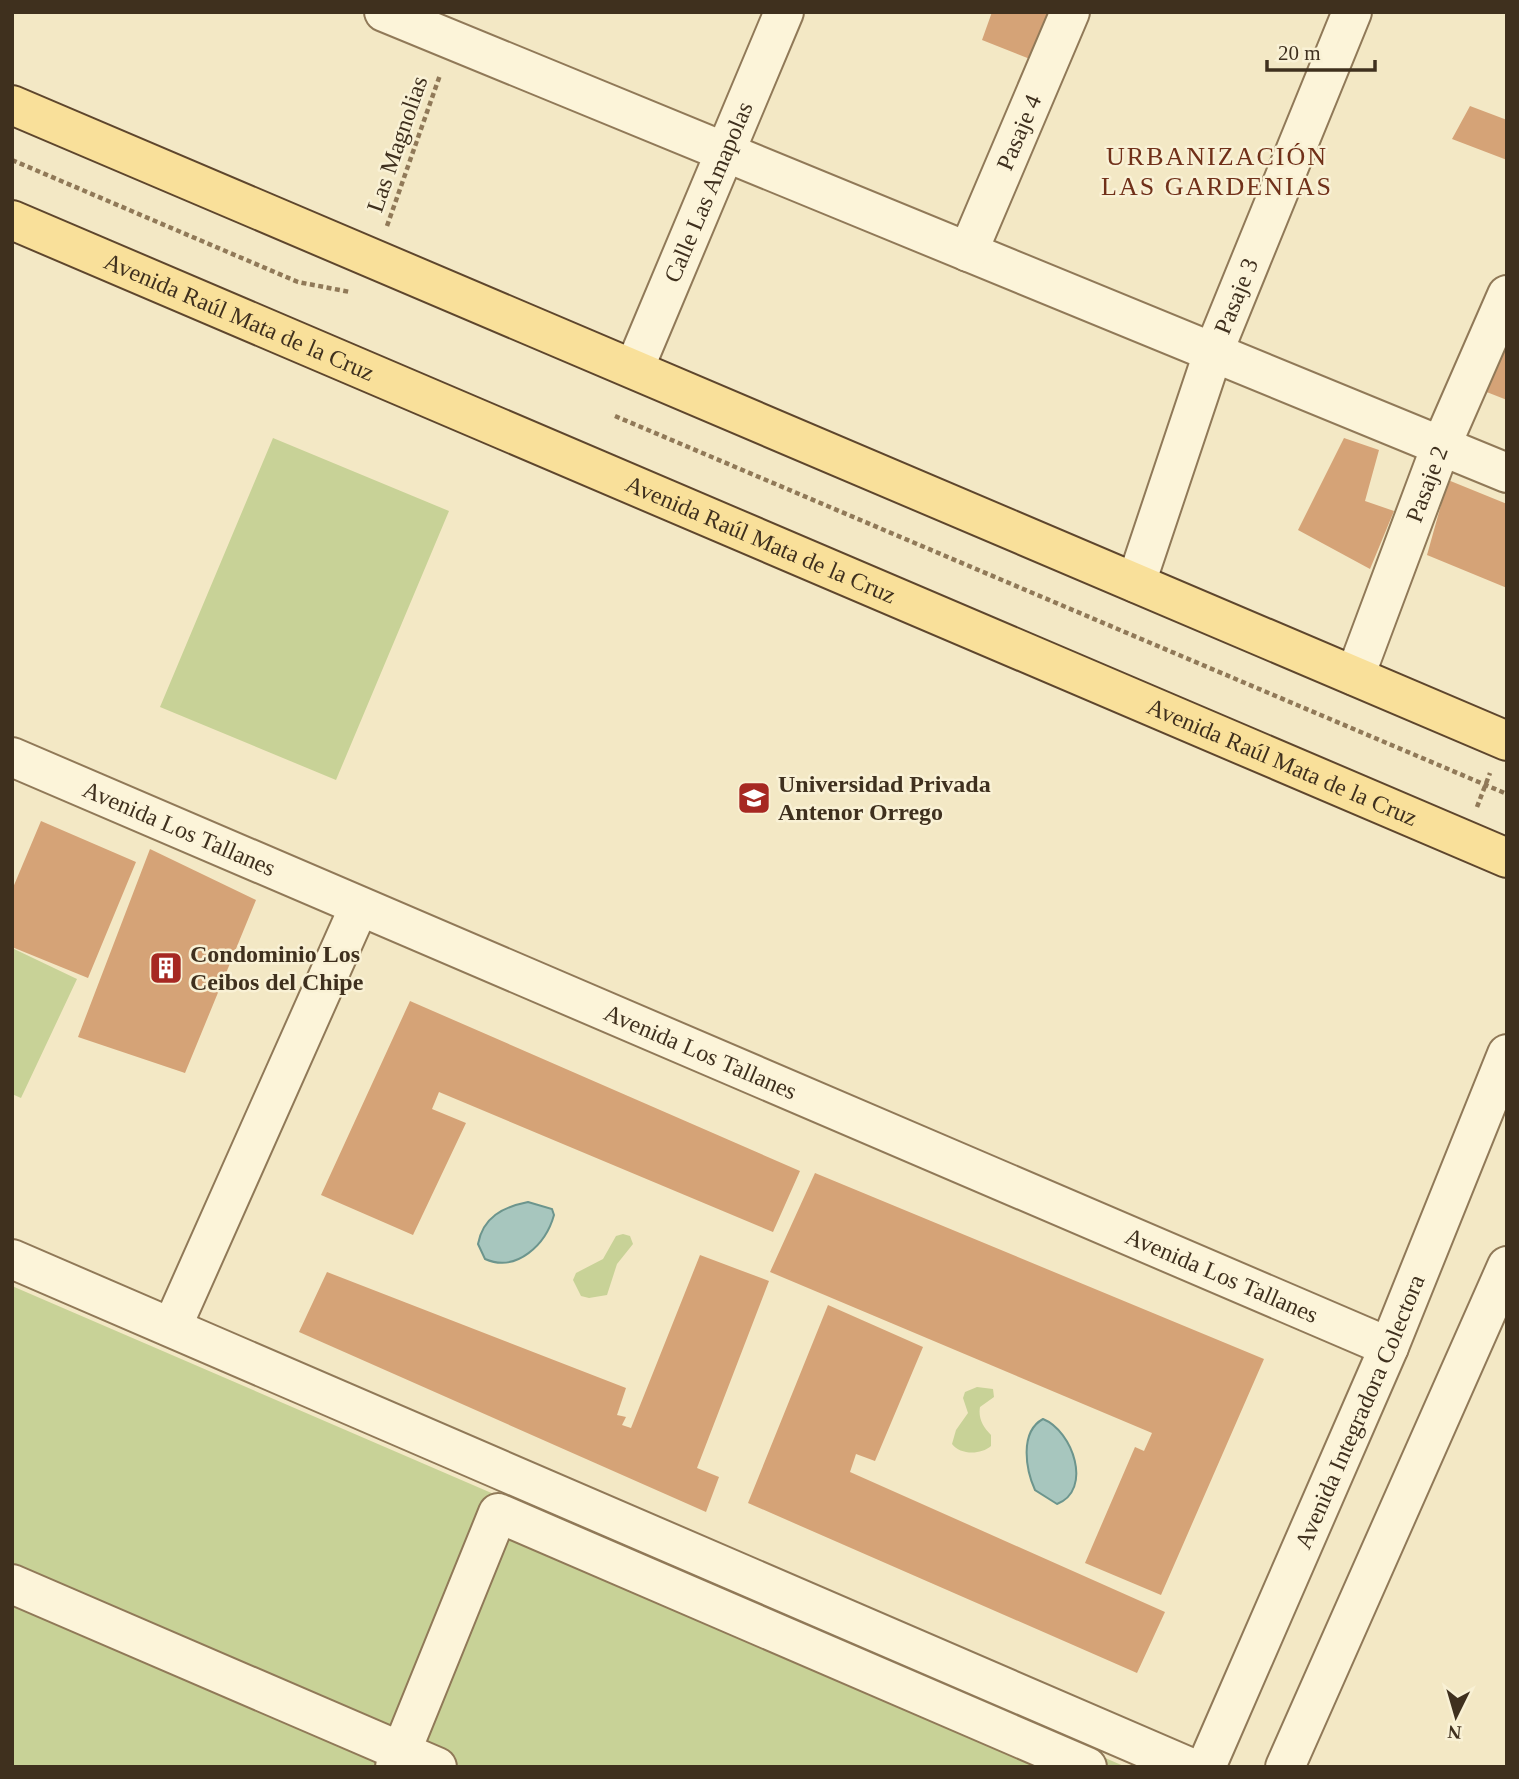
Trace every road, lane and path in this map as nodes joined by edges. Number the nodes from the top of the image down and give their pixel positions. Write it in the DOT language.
graph roads {
  1 [pos="384,12"];
  2 [pos="784,12"];
  3 [pos="1070,12"];
  4 [pos="1352,12"];
  5 [pos="458,26"];
  6 [pos="12,105"];
  7 [pos="725,152"];
  8 [pos="12,160"];
  9 [pos="12,220"];
  10 [pos="968,252"];
  11 [pos="375,259"];
  12 [pos="1507,295"];
  13 [pos="363,298"];
  14 [pos="1213,353"];
  15 [pos="634,369"];
  16 [pos="615,416"];
  17 [pos="1441,446"];
  18 [pos="1507,473"];
  19 [pos="1136,583"];
  20 [pos="1355,677"];
  21 [pos="1506,740"];
  22 [pos="12,757"];
  23 [pos="1485,785"];
  24 [pos="1507,794"];
  25 [pos="1464,840"];
  26 [pos="1507,858"];
  27 [pos="359,907"];
  28 [pos="1507,1054"];
  29 [pos="1496,1113"];
  30 [pos="12,1259"];
  31 [pos="1507,1266"];
  32 [pos="172,1327"];
  33 [pos="1389,1347"];
  34 [pos="12,1584"];
  35 [pos="397,1759"];
  36 [pos="437,1767"];
  37 [pos="1087,1767"];
  38 [pos="1189,1767"];
  39 [pos="1206,1767"];
  40 [pos="1285,1767"];
  1 -- 5 [label="street"];
  2 -- 7 [label="street, Calle Las Amapolas"];
  3 -- 10 [label="street, Pasaje 4"];
  4 -- 14 [label="street, Pasaje 3"];
  5 -- 7 [label="street"];
  5 -- 11 [label="path, Las Magnolias"];
  6 -- 11 [label="main road"];
  7 -- 10 [label="street"];
  7 -- 15 [label="street, Calle Las Amapolas"];
  8 -- 13 [label="path"];
  9 -- 25 [label="main road, Avenida Raúl Mata de la Cruz"];
  10 -- 14 [label="street"];
  11 -- 15 [label="main road"];
  12 -- 17 [label="street, Pasaje 2"];
  14 -- 17 [label="street"];
  14 -- 19 [label="street, Pasaje 3"];
  15 -- 19 [label="main road"];
  16 -- 23 [label="path"];
  17 -- 18 [label="street"];
  17 -- 20 [label="street, Pasaje 2"];
  19 -- 20 [label="main road"];
  20 -- 21 [label="main road"];
  21 -- 23 [label="path"];
  22 -- 27 [label="street, Avenida Los Tallanes"];
  23 -- 24 [label="path"];
  23 -- 25 [label="path"];
  25 -- 26 [label="main road, Avenida Raúl Mata de la Cruz"];
  27 -- 32 [label="street"];
  27 -- 33 [label="street, Avenida Los Tallanes"];
  28 -- 29 [label="street, Avenida Integradora Colectora"];
  29 -- 33 [label="street, Avenida Integradora Colectora"];
  30 -- 32 [label="street"];
  31 -- 40 [label="street"];
  32 -- 38 [label="street"];
  33 -- 39 [label="street, Avenida Integradora Colectora"];
  34 -- 35 [label="street"];
  35 -- 36 [label="street"];
  35 -- 37 [label="street"];
}
